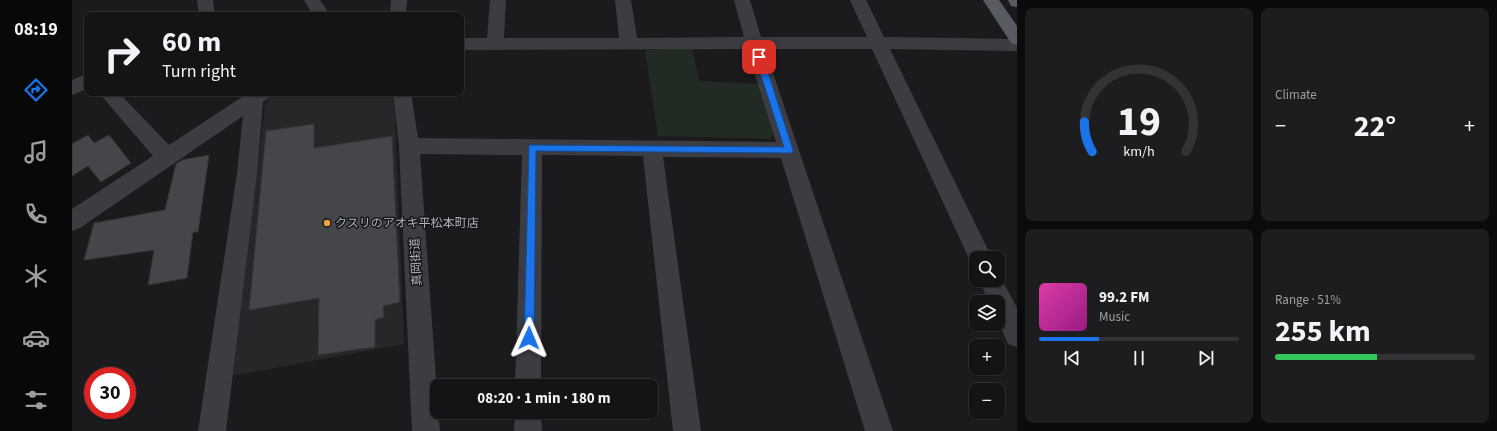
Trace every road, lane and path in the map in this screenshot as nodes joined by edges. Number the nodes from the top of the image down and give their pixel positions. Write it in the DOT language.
graph roads {
  1 [pos="205,0"];
  2 [pos="312,0"];
  3 [pos="399,0"];
  4 [pos="498,0"];
  5 [pos="624,0"];
  6 [pos="742,0"];
  7 [pos="858,0"];
  8 [pos="991,0"];
  9 [pos="207,12"];
  10 [pos="320,12"];
  11 [pos="398,12"];
  12 [pos="1017,39"];
  13 [pos="629,43"];
  14 [pos="754,43"];
  15 [pos="878,43"];
  16 [pos="464,44"];
  17 [pos="495,44"];
  18 [pos="1017,45"];
  19 [pos="84,82"];
  20 [pos="72,88"];
  21 [pos="111,96"];
  22 [pos="254,96"];
  23 [pos="255,96"];
  24 [pos="402,96"];
  25 [pos="409,146"];
  26 [pos="532,148"];
  27 [pos="652,149"];
  28 [pos="789,150"];
  29 [pos="167,157"];
  30 [pos="72,221"];
  31 [pos="977,251"];
  32 [pos="994,287"];
  33 [pos="1017,335"];
  34 [pos="528,379"];
  35 [pos="528,419"];
  36 [pos="212,431"];
  37 [pos="426,431"];
  38 [pos="528,431"];
  39 [pos="687,431"];
  40 [pos="879,431"];
  1 -- 9 [label="street"];
  2 -- 10 [label="street"];
  3 -- 11 [label="street"];
  4 -- 17 [label="street"];
  5 -- 13 [label="street"];
  6 -- 14 [label="street"];
  7 -- 15 [label="street"];
  8 -- 12 [label="main road"];
  13 -- 14 [label="street"];
  13 -- 17 [label="street"];
  14 -- 15 [label="street"];
  14 -- 28 [label="street"];
  15 -- 18 [label="street"];
  15 -- 31 [label="street"];
  16 -- 17 [label="street"];
  19 -- 20 [label="street"];
  21 -- 29 [label="street"];
  22 -- 29 [label="street"];
  23 -- 36 [label="street"];
  24 -- 25 [label="street, 真岡街道"];
  25 -- 26 [label="street"];
  25 -- 37 [label="street, 真岡街道"];
  26 -- 27 [label="street"];
  26 -- 34 [label="street"];
  27 -- 28 [label="street"];
  27 -- 39 [label="street"];
  28 -- 40 [label="street"];
  29 -- 30 [label="street"];
  32 -- 33 [label="street"];
  35 -- 38 [label="street"];
}
